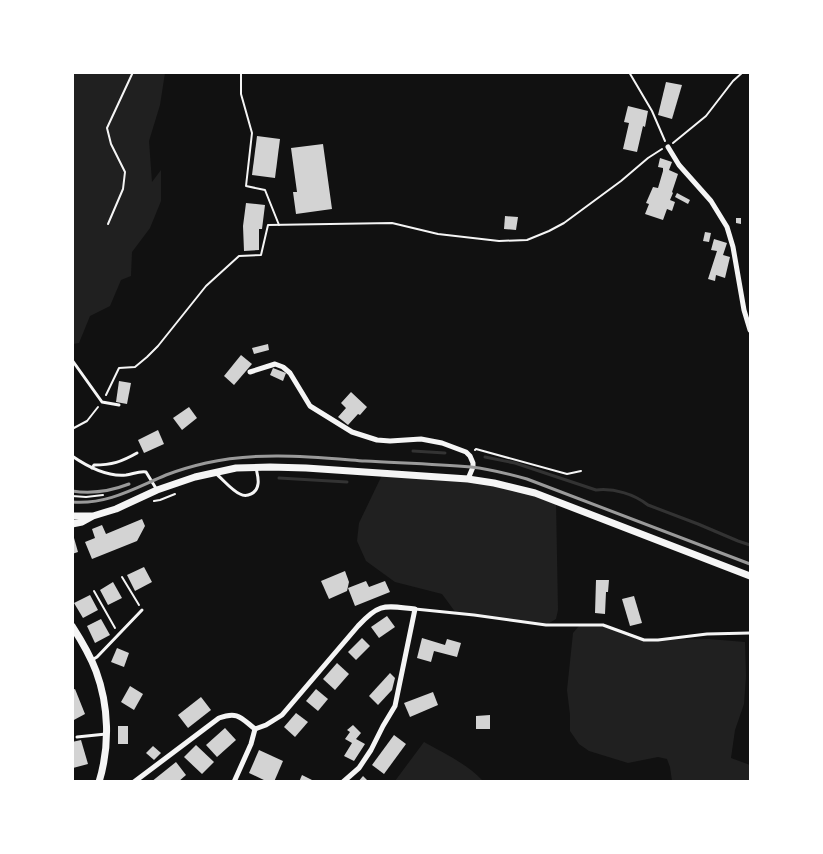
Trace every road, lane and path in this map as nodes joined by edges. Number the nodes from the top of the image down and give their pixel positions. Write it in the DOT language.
graph roads {
  1 [pos="133,72"];
  2 [pos="241,72"];
  3 [pos="629,72"];
  4 [pos="743,72"];
  5 [pos="668,147"];
  6 [pos="108,224"];
  7 [pos="279,225"];
  8 [pos="750,330"];
  9 [pos="72,360"];
  10 [pos="250,372"];
  11 [pos="102,402"];
  12 [pos="119,404"];
  13 [pos="72,429"];
  14 [pos="137,453"];
  15 [pos="72,456"];
  16 [pos="470,456"];
  17 [pos="92,468"];
  18 [pos="256,468"];
  19 [pos="581,471"];
  20 [pos="215,472"];
  21 [pos="468,479"];
  22 [pos="157,490"];
  23 [pos="176,493"];
  24 [pos="72,496"];
  25 [pos="103,496"];
  26 [pos="153,501"];
  27 [pos="72,516"];
  28 [pos="93,516"];
  29 [pos="72,524"];
  30 [pos="750,576"];
  31 [pos="122,577"];
  32 [pos="94,591"];
  33 [pos="415,609"];
  34 [pos="142,610"];
  35 [pos="72,626"];
  36 [pos="119,634"];
  37 [pos="750,634"];
  38 [pos="91,660"];
  39 [pos="255,729"];
  40 [pos="106,734"];
  41 [pos="77,736"];
  42 [pos="99,782"];
  43 [pos="134,782"];
  44 [pos="234,782"];
  45 [pos="343,782"];
  1 -- 6 [label="path"];
  2 -- 7 [label="path"];
  3 -- 5 [label="path"];
  4 -- 5 [label="path"];
  5 -- 7 [label="path"];
  5 -- 8 [label="street"];
  7 -- 11 [label="path"];
  9 -- 11 [label="lane"];
  10 -- 16 [label="street"];
  11 -- 12 [label="lane"];
  11 -- 13 [label="path"];
  14 -- 17 [label="lane"];
  15 -- 17 [label="lane"];
  16 -- 19 [label="path"];
  16 -- 21 [label="street"];
  17 -- 22 [label="lane"];
  18 -- 20 [label="street"];
  18 -- 20 [label="lane"];
  18 -- 21 [label="street"];
  20 -- 22 [label="street"];
  21 -- 30 [label="street"];
  22 -- 28 [label="street"];
  23 -- 26 [label="path"];
  24 -- 25 [label="path"];
  27 -- 28 [label="street"];
  28 -- 29 [label="street"];
  31 -- 34 [label="path"];
  32 -- 36 [label="path"];
  33 -- 37 [label="lane"];
  33 -- 39 [label="street"];
  33 -- 45 [label="street"];
  34 -- 36 [label="lane"];
  35 -- 38 [label="street"];
  36 -- 38 [label="lane"];
  38 -- 40 [label="street"];
  39 -- 43 [label="street"];
  39 -- 44 [label="street"];
  40 -- 41 [label="lane"];
  40 -- 42 [label="street"];
}
